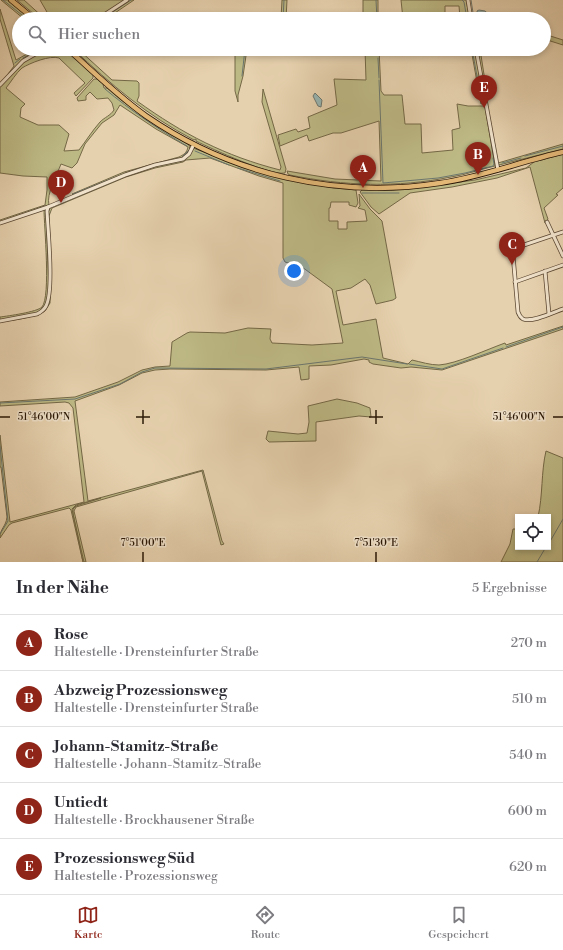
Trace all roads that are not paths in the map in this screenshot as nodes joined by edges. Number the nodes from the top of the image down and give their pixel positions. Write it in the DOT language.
graph roads {
  1 [pos="11,0"];
  2 [pos="127,0"];
  3 [pos="468,0"];
  4 [pos="26,12"];
  5 [pos="109,12"];
  6 [pos="470,12"];
  7 [pos="32,56"];
  8 [pos="76,56"];
  9 [pos="477,56"];
  10 [pos="0,85"];
  11 [pos="194,144"];
  12 [pos="563,152"];
  13 [pos="498,170"];
  14 [pos="48,207"];
  15 [pos="547,222"];
  16 [pos="0,223"];
  17 [pos="563,232"];
  18 [pos="553,235"];
  19 [pos="563,256"];
  20 [pos="563,265"];
  21 [pos="545,271"];
  22 [pos="515,282"];
  23 [pos="563,309"];
  24 [pos="549,314"];
  25 [pos="0,320"];
  1 -- 4 [label="main road"];
  2 -- 5 [label="street"];
  3 -- 6 [label="street"];
  7 -- 10 [label="street"];
  8 -- 11 [label="main road"];
  9 -- 13 [label="street"];
  11 -- 13 [label="main road"];
  11 -- 14 [label="street"];
  12 -- 13 [label="main road"];
  14 -- 16 [label="street"];
  14 -- 25 [label="street"];
  15 -- 18 [label="street"];
  17 -- 18 [label="street"];
  18 -- 19 [label="street"];
  18 -- 22 [label="street"];
  20 -- 21 [label="street"];
  21 -- 22 [label="street"];
  21 -- 24 [label="street"];
  22 -- 24 [label="street"];
  23 -- 24 [label="street"];
}
